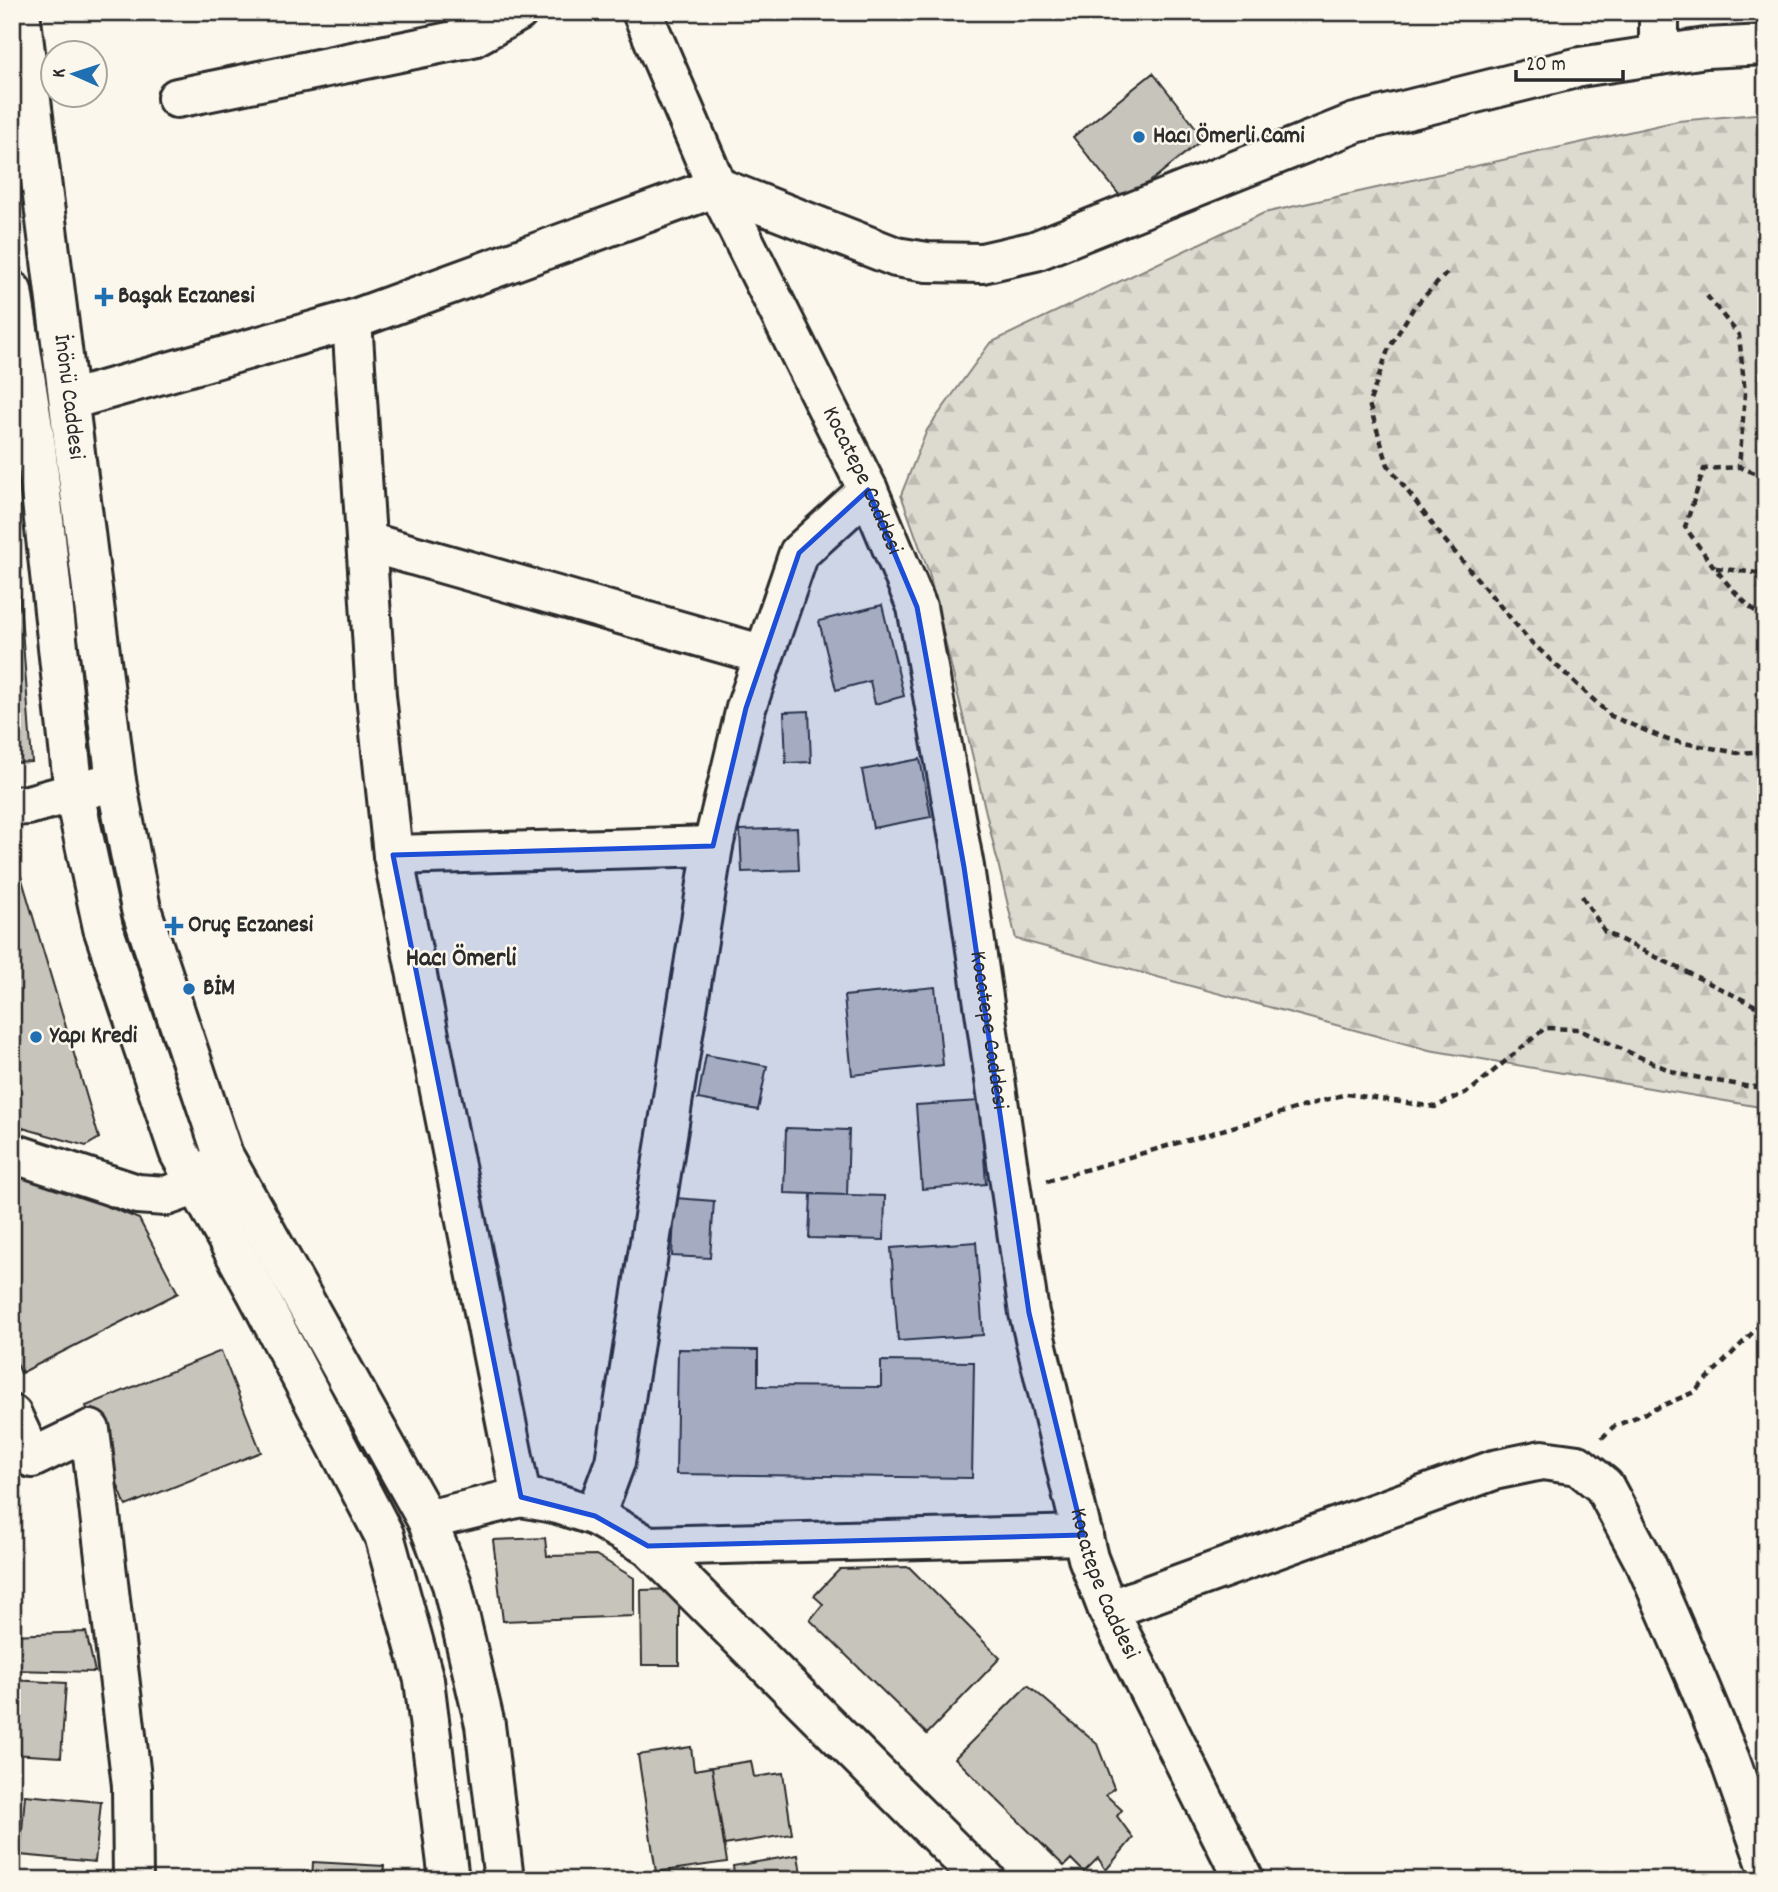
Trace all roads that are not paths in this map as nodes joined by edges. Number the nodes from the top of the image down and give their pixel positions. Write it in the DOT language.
graph roads {
  1 [pos="20,12"];
  2 [pos="518,12"];
  3 [pos="642,12"];
  4 [pos="1659,12"];
  5 [pos="1766,45"];
  6 [pos="1659,55"];
  7 [pos="177,99"];
  8 [pos="717,187"];
  9 [pos="12,290"];
  10 [pos="352,320"];
  11 [pos="70,400"];
  12 [pos="867,490"];
  13 [pos="367,542"];
  14 [pos="764,655"];
  15 [pos="116,781"];
  16 [pos="74,793"];
  17 [pos="12,806"];
  18 [pos="713,846"];
  19 [pos="393,855"];
  20 [pos="12,1153"];
  21 [pos="223,1155"];
  22 [pos="197,1185"];
  23 [pos="12,1415"];
  24 [pos="22,1462"];
  25 [pos="521,1497"];
  26 [pos="595,1516"];
  27 [pos="427,1520"];
  28 [pos="1083,1535"];
  29 [pos="648,1546"];
  30 [pos="1108,1610"];
  31 [pos="1766,1862"];
  32 [pos="133,1880"];
  33 [pos="449,1880"];
  34 [pos="504,1880"];
  35 [pos="986,1880"];
  36 [pos="1244,1880"];
  1 -- 11 [label="street, İnönü Caddesi"];
  2 -- 7 [label="street"];
  3 -- 8 [label="street, Kocatepe Caddesi"];
  4 -- 6 [label="street"];
  5 -- 6 [label="street"];
  6 -- 8 [label="street"];
  8 -- 10 [label="street"];
  8 -- 12 [label="street, Kocatepe Caddesi"];
  9 -- 16 [label="street, İnönü Caddesi"];
  10 -- 11 [label="street"];
  10 -- 13 [label="street"];
  11 -- 15 [label="street, İnönü Caddesi"];
  12 -- 14 [label="street"];
  12 -- 28 [label="street, Kocatepe Caddesi"];
  13 -- 14 [label="street"];
  13 -- 19 [label="street"];
  14 -- 18 [label="street"];
  15 -- 16 [label="street"];
  15 -- 21 [label="street, İnönü Caddesi"];
  16 -- 17 [label="street"];
  16 -- 22 [label="street, İnönü Caddesi"];
  18 -- 19 [label="street"];
  18 -- 26 [label="street"];
  19 -- 25 [label="street"];
  20 -- 22 [label="street"];
  21 -- 22 [label="street"];
  21 -- 27 [label="street, İnönü Caddesi"];
  22 -- 33 [label="street, İnönü Caddesi"];
  23 -- 24 [label="street"];
  24 -- 32 [label="street"];
  25 -- 26 [label="street"];
  25 -- 27 [label="street"];
  26 -- 29 [label="street"];
  27 -- 34 [label="street, İnönü Caddesi"];
  28 -- 29 [label="street"];
  28 -- 30 [label="street, Kocatepe Caddesi"];
  29 -- 35 [label="street"];
  30 -- 31 [label="street"];
  30 -- 36 [label="street, Kocatepe Caddesi"];
}
